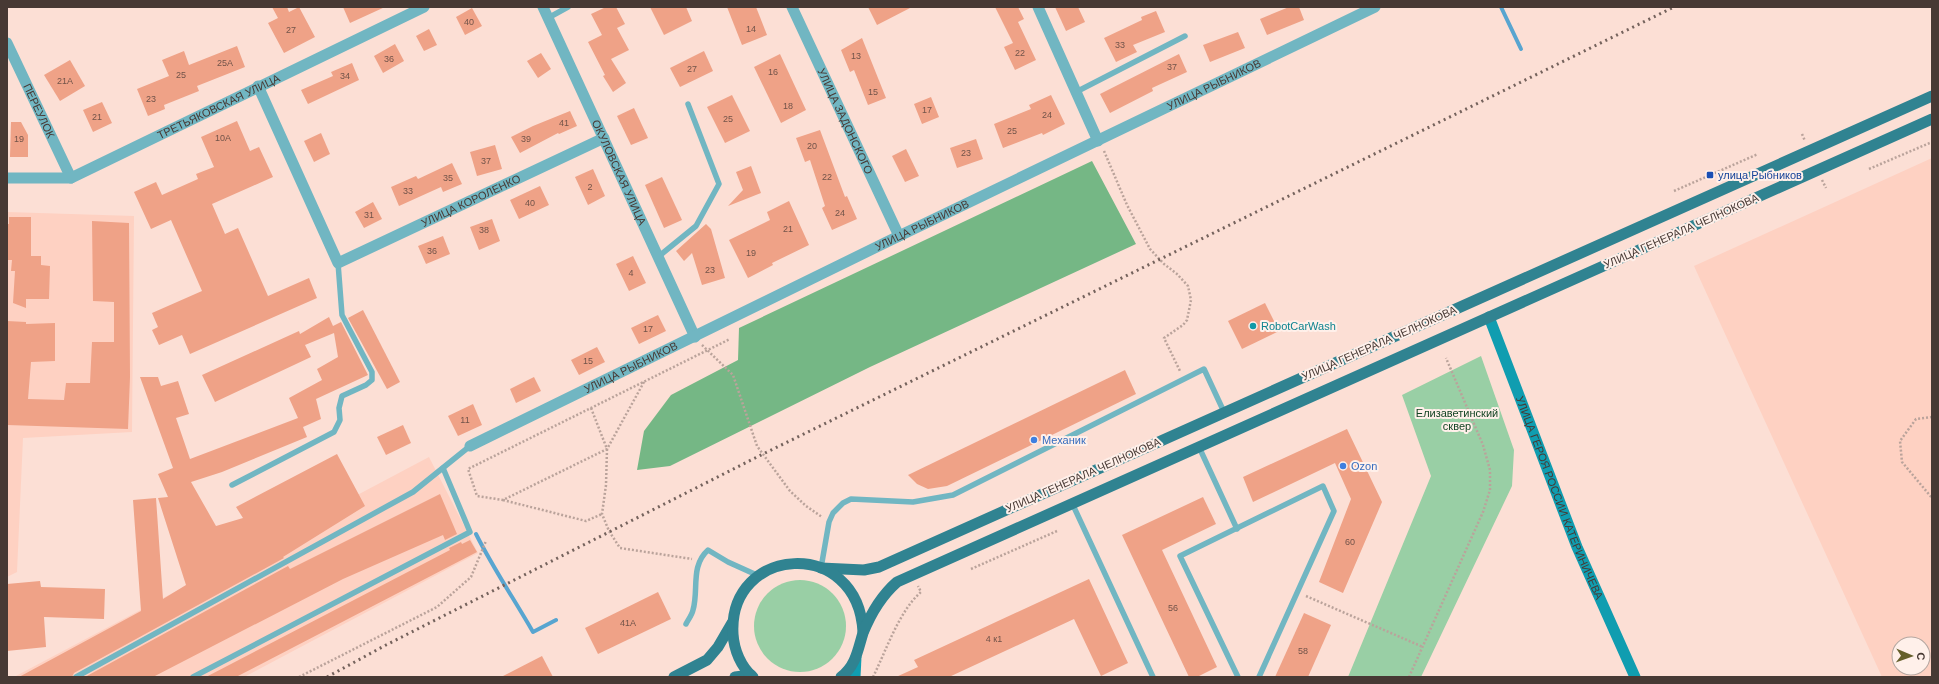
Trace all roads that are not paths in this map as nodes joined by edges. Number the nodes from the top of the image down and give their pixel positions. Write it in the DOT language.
graph roads {
  1 [pos="424,7"];
  2 [pos="543,7"];
  3 [pos="568,7"];
  4 [pos="792,7"];
  5 [pos="1038,7"];
  6 [pos="1375,7"];
  7 [pos="548,18"];
  8 [pos="1185,36"];
  9 [pos="7,44"];
  10 [pos="258,86"];
  11 [pos="1076,92"];
  12 [pos="1932,96"];
  13 [pos="688,104"];
  14 [pos="1932,119"];
  15 [pos="604,138"];
  16 [pos="1098,141"];
  17 [pos="7,178"];
  18 [pos="71,178"];
  19 [pos="899,236"];
  20 [pos="658,257"];
  21 [pos="338,263"];
  22 [pos="1489,317"];
  23 [pos="695,337"];
  24 [pos="1224,412"];
  25 [pos="470,446"];
  26 [pos="1199,447"];
  27 [pos="443,468"];
  28 [pos="232,485"];
  29 [pos="1072,503"];
  30 [pos="1236,529"];
  31 [pos="821,568"];
  32 [pos="759,576"];
  33 [pos="732,622"];
  34 [pos="686,624"];
  35 [pos="863,634"];
  36 [pos="856,657"];
  37 [pos="752,676"];
  38 [pos="76,677"];
  39 [pos="193,677"];
  40 [pos="674,677"];
  41 [pos="735,677"];
  42 [pos="841,677"];
  43 [pos="855,677"];
  44 [pos="1153,677"];
  45 [pos="1238,677"];
  46 [pos="1260,677"];
  47 [pos="1635,677"];
  1 -- 10 [label="street, ТРЕТЬЯКОВСКАЯ УЛИЦА"];
  2 -- 7 [label="street, ОКУЛОВСКАЯ УЛИЦА"];
  3 -- 7 [label="lane"];
  4 -- 19 [label="street, УЛИЦА ЗАДОНСКОГО"];
  5 -- 11 [label="street"];
  6 -- 16 [label="street, УЛИЦА РЫБНИКОВ"];
  7 -- 15 [label="street, ОКУЛОВСКАЯ УЛИЦА"];
  8 -- 11 [label="lane"];
  9 -- 18 [label="street, ПЕРЕУЛОК"];
  10 -- 18 [label="street, ТРЕТЬЯКОВСКАЯ УЛИЦА"];
  10 -- 21 [label="street"];
  11 -- 16 [label="street"];
  12 -- 24 [label="main road, УЛИЦА ГЕНЕРАЛА ЧЕЛНОКОВА"];
  13 -- 20 [label="lane"];
  14 -- 22 [label="main road, УЛИЦА ГЕНЕРАЛА ЧЕЛНОКОВА"];
  15 -- 20 [label="street, ОКУЛОВСКАЯ УЛИЦА"];
  15 -- 21 [label="street, УЛИЦА КОРОЛЕНКО"];
  16 -- 19 [label="street, УЛИЦА РЫБНИКОВ"];
  17 -- 18 [label="street, ТРЕТЬЯКОВСКАЯ УЛИЦА"];
  19 -- 23 [label="street, УЛИЦА РЫБНИКОВ"];
  20 -- 23 [label="street, ОКУЛОВСКАЯ УЛИЦА"];
  21 -- 28 [label="lane"];
  22 -- 26 [label="main road, УЛИЦА ГЕНЕРАЛА ЧЕЛНОКОВА"];
  22 -- 47 [label="main road, УЛИЦА ГЕРОЯ РОССИИ КАТЕРИНИЧЕВА"];
  23 -- 25 [label="street, УЛИЦА РЫБНИКОВ"];
  24 -- 31 [label="main road, УЛИЦА ГЕНЕРАЛА ЧЕЛНОКОВА"];
  24 -- 31 [label="lane"];
  25 -- 27 [label="lane"];
  26 -- 29 [label="main road, УЛИЦА ГЕНЕРАЛА ЧЕЛНОКОВА"];
  26 -- 30 [label="lane"];
  27 -- 38 [label="lane"];
  27 -- 39 [label="lane"];
  29 -- 35 [label="main road, УЛИЦА ГЕНЕРАЛА ЧЕЛНОКОВА"];
  29 -- 44 [label="lane"];
  30 -- 45 [label="lane"];
  30 -- 46 [label="lane"];
  31 -- 32 [label="main road, УЛИЦА ГЕНЕРАЛА ЧЕЛНОКОВА"];
  31 -- 35 [label="main road, УЛИЦА ГЕНЕРАЛА ЧЕЛНОКОВА"];
  32 -- 33 [label="main road, УЛИЦА ГЕНЕРАЛА ЧЕЛНОКОВА"];
  32 -- 34 [label="lane"];
  33 -- 37 [label="main road, УЛИЦА ГЕНЕРАЛА ЧЕЛНОКОВА"];
  33 -- 40 [label="main road, УЛИЦА ГЕНЕРАЛА ЧЕЛНОКОВА"];
  35 -- 36 [label="main road, УЛИЦА ГЕНЕРАЛА ЧЕЛНОКОВА"];
  36 -- 42 [label="main road, УЛИЦА ГЕНЕРАЛА ЧЕЛНОКОВА"];
  36 -- 43 [label="main road"];
  37 -- 41 [label="main road, УЛИЦА ГЕНЕРАЛА ЧЕЛНОКОВА"];
}
